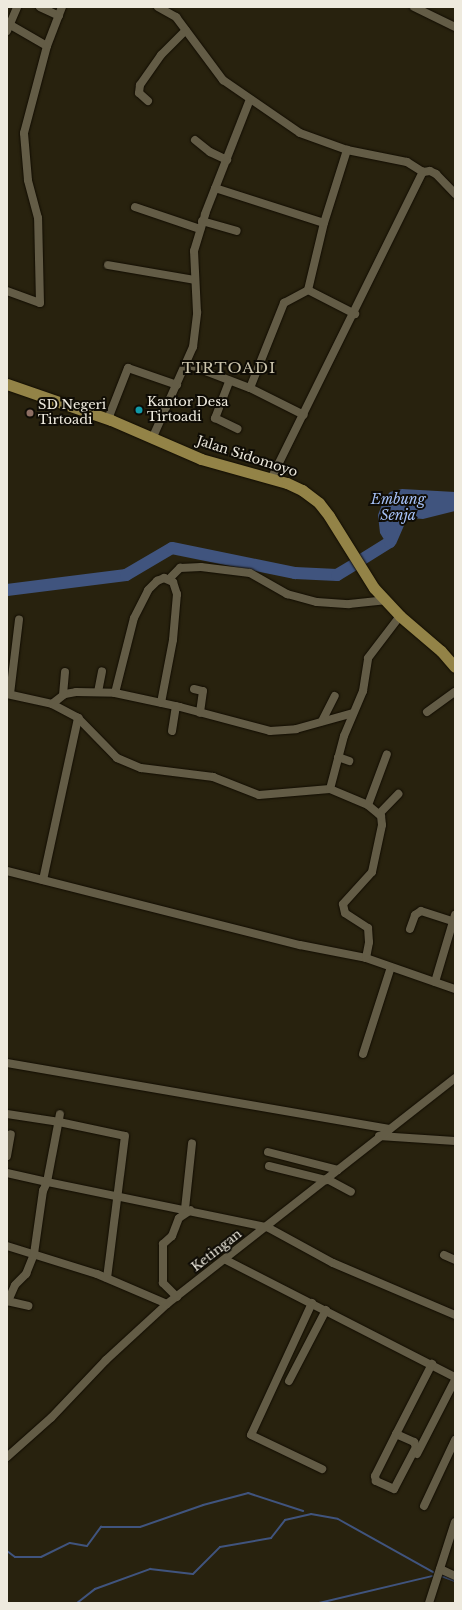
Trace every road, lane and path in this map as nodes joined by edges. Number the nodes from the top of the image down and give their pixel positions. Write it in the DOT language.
graph roads {
  1 [pos="17,7"];
  2 [pos="40,7"];
  3 [pos="62,7"];
  4 [pos="158,7"];
  5 [pos="414,7"];
  6 [pos="59,16"];
  7 [pos="8,26"];
  8 [pos="455,27"];
  9 [pos="186,30"];
  10 [pos="47,46"];
  11 [pos="250,99"];
  12 [pos="148,101"];
  13 [pos="195,140"];
  14 [pos="347,150"];
  15 [pos="227,160"];
  16 [pos="423,172"];
  17 [pos="215,188"];
  18 [pos="455,194"];
  19 [pos="136,207"];
  20 [pos="324,223"];
  21 [pos="201,225"];
  22 [pos="237,231"];
  23 [pos="108,264"];
  24 [pos="195,280"];
  25 [pos="308,290"];
  26 [pos="7,291"];
  27 [pos="355,314"];
  28 [pos="187,364"];
  29 [pos="229,382"];
  30 [pos="7,384"];
  31 [pos="177,385"];
  32 [pos="250,388"];
  33 [pos="304,416"];
  34 [pos="108,419"];
  35 [pos="238,429"];
  36 [pos="152,439"];
  37 [pos="271,479"];
  38 [pos="169,579"];
  39 [pos="385,600"];
  40 [pos="400,616"];
  41 [pos="19,620"];
  42 [pos="455,667"];
  43 [pos="102,671"];
  44 [pos="65,672"];
  45 [pos="194,689"];
  46 [pos="98,692"];
  47 [pos="455,692"];
  48 [pos="115,693"];
  49 [pos="8,694"];
  50 [pos="63,695"];
  51 [pos="335,696"];
  52 [pos="161,703"];
  53 [pos="52,704"];
  54 [pos="176,706"];
  55 [pos="353,712"];
  56 [pos="427,712"];
  57 [pos="200,713"];
  58 [pos="78,718"];
  59 [pos="322,721"];
  60 [pos="172,731"];
  61 [pos="387,754"];
  62 [pos="338,757"];
  63 [pos="349,760"];
  64 [pos="330,789"];
  65 [pos="398,794"];
  66 [pos="368,805"];
  67 [pos="379,814"];
  68 [pos="7,871"];
  69 [pos="43,880"];
  70 [pos="454,925"];
  71 [pos="410,929"];
  72 [pos="366,958"];
  73 [pos="391,967"];
  74 [pos="435,982"];
  75 [pos="455,989"];
  76 [pos="363,1054"];
  77 [pos="7,1064"];
  78 [pos="455,1078"];
  79 [pos="7,1114"];
  80 [pos="60,1118"];
  81 [pos="389,1129"];
  82 [pos="11,1134"];
  83 [pos="379,1136"];
  84 [pos="455,1141"];
  85 [pos="192,1144"];
  86 [pos="268,1152"];
  87 [pos="7,1156"];
  88 [pos="269,1166"];
  89 [pos="338,1170"];
  90 [pos="7,1173"];
  91 [pos="326,1180"];
  92 [pos="47,1182"];
  93 [pos="351,1192"];
  94 [pos="117,1196"];
  95 [pos="188,1210"];
  96 [pos="267,1227"];
  97 [pos="7,1246"];
  98 [pos="34,1254"];
  99 [pos="444,1254"];
  100 [pos="226,1260"];
  101 [pos="455,1260"];
  102 [pos="107,1278"];
  103 [pos="177,1297"];
  104 [pos="8,1301"];
  105 [pos="312,1303"];
  106 [pos="167,1304"];
  107 [pos="455,1305"];
  108 [pos="28,1306"];
  109 [pos="326,1310"];
  110 [pos="453,1314"];
  111 [pos="432,1364"];
  112 [pos="455,1377"];
  113 [pos="455,1380"];
  114 [pos="289,1381"];
  115 [pos="396,1434"];
  116 [pos="455,1440"];
  117 [pos="7,1457"];
  118 [pos="322,1469"];
  119 [pos="398,1491"];
  120 [pos="424,1506"];
  121 [pos="455,1522"];
  122 [pos="440,1568"];
  123 [pos="455,1576"];
  124 [pos="429,1603"];
  1 -- 7 [label="street"];
  2 -- 6 [label="street"];
  3 -- 6 [label="street"];
  4 -- 9 [label="street"];
  5 -- 8 [label="street"];
  6 -- 10 [label="street"];
  7 -- 10 [label="street"];
  9 -- 11 [label="street"];
  9 -- 12 [label="street"];
  10 -- 26 [label="street"];
  11 -- 14 [label="street"];
  11 -- 15 [label="street"];
  13 -- 15 [label="street"];
  14 -- 16 [label="street"];
  14 -- 20 [label="street"];
  15 -- 17 [label="street"];
  16 -- 18 [label="street"];
  16 -- 27 [label="street"];
  17 -- 20 [label="street"];
  17 -- 21 [label="street"];
  19 -- 21 [label="street"];
  20 -- 25 [label="street"];
  21 -- 22 [label="street"];
  21 -- 24 [label="street"];
  23 -- 24 [label="street"];
  24 -- 28 [label="street"];
  25 -- 27 [label="street"];
  25 -- 32 [label="street"];
  27 -- 33 [label="street"];
  28 -- 29 [label="street"];
  28 -- 31 [label="street"];
  29 -- 32 [label="street"];
  29 -- 35 [label="street"];
  30 -- 34 [label="main road, Jalan Sidomoyo"];
  31 -- 34 [label="street"];
  31 -- 36 [label="street"];
  32 -- 33 [label="street"];
  33 -- 37 [label="street"];
  34 -- 36 [label="main road, Jalan Sidomoyo"];
  36 -- 37 [label="main road, Jalan Sidomoyo"];
  37 -- 39 [label="main road, Jalan Sidomoyo"];
  38 -- 39 [label="street"];
  38 -- 48 [label="street"];
  38 -- 52 [label="street"];
  39 -- 40 [label="main road, Jalan Sidomoyo"];
  40 -- 42 [label="main road, Jalan Sidomoyo"];
  40 -- 55 [label="street"];
  41 -- 49 [label="street"];
  43 -- 46 [label="street"];
  44 -- 50 [label="street"];
  45 -- 57 [label="street"];
  46 -- 48 [label="street"];
  46 -- 50 [label="street"];
  47 -- 56 [label="street"];
  48 -- 52 [label="street"];
  49 -- 53 [label="street"];
  50 -- 53 [label="street"];
  51 -- 59 [label="street"];
  52 -- 54 [label="street"];
  53 -- 58 [label="street"];
  54 -- 57 [label="street"];
  54 -- 60 [label="street"];
  55 -- 59 [label="street"];
  55 -- 62 [label="street"];
  57 -- 59 [label="street"];
  58 -- 64 [label="street"];
  58 -- 69 [label="street"];
  61 -- 66 [label="street"];
  62 -- 63 [label="street"];
  62 -- 64 [label="street"];
  64 -- 66 [label="street"];
  65 -- 67 [label="street"];
  66 -- 67 [label="street"];
  67 -- 72 [label="street"];
  68 -- 69 [label="street"];
  69 -- 72 [label="street"];
  70 -- 71 [label="street"];
  70 -- 74 [label="street"];
  72 -- 73 [label="street"];
  73 -- 74 [label="street"];
  73 -- 76 [label="street"];
  74 -- 75 [label="street"];
  77 -- 81 [label="street"];
  78 -- 81 [label="street, Ketingan"];
  79 -- 80 [label="street"];
  80 -- 92 [label="street"];
  80 -- 94 [label="street"];
  81 -- 83 [label="street, Ketingan"];
  82 -- 87 [label="street"];
  83 -- 84 [label="street"];
  83 -- 89 [label="street, Ketingan"];
  85 -- 95 [label="street"];
  86 -- 89 [label="street"];
  88 -- 91 [label="street"];
  89 -- 91 [label="street, Ketingan"];
  90 -- 92 [label="street"];
  91 -- 93 [label="street"];
  91 -- 96 [label="street, Ketingan"];
  92 -- 94 [label="street"];
  92 -- 98 [label="street"];
  94 -- 95 [label="street"];
  94 -- 102 [label="street"];
  95 -- 96 [label="street"];
  95 -- 103 [label="street"];
  96 -- 100 [label="street, Ketingan"];
  96 -- 110 [label="street"];
  97 -- 98 [label="street"];
  98 -- 102 [label="street"];
  98 -- 104 [label="street"];
  99 -- 101 [label="street"];
  100 -- 103 [label="street, Ketingan"];
  100 -- 105 [label="street"];
  102 -- 106 [label="street"];
  103 -- 106 [label="street, Ketingan"];
  104 -- 108 [label="street"];
  105 -- 109 [label="street"];
  105 -- 118 [label="street"];
  106 -- 117 [label="street, Ketingan"];
  107 -- 110 [label="street"];
  109 -- 111 [label="street"];
  109 -- 114 [label="street"];
  111 -- 112 [label="street"];
  111 -- 115 [label="street"];
  113 -- 119 [label="street"];
  115 -- 115 [label="street"];
  116 -- 120 [label="street"];
  121 -- 122 [label="street"];
  122 -- 123 [label="street"];
  122 -- 124 [label="street"];
}
